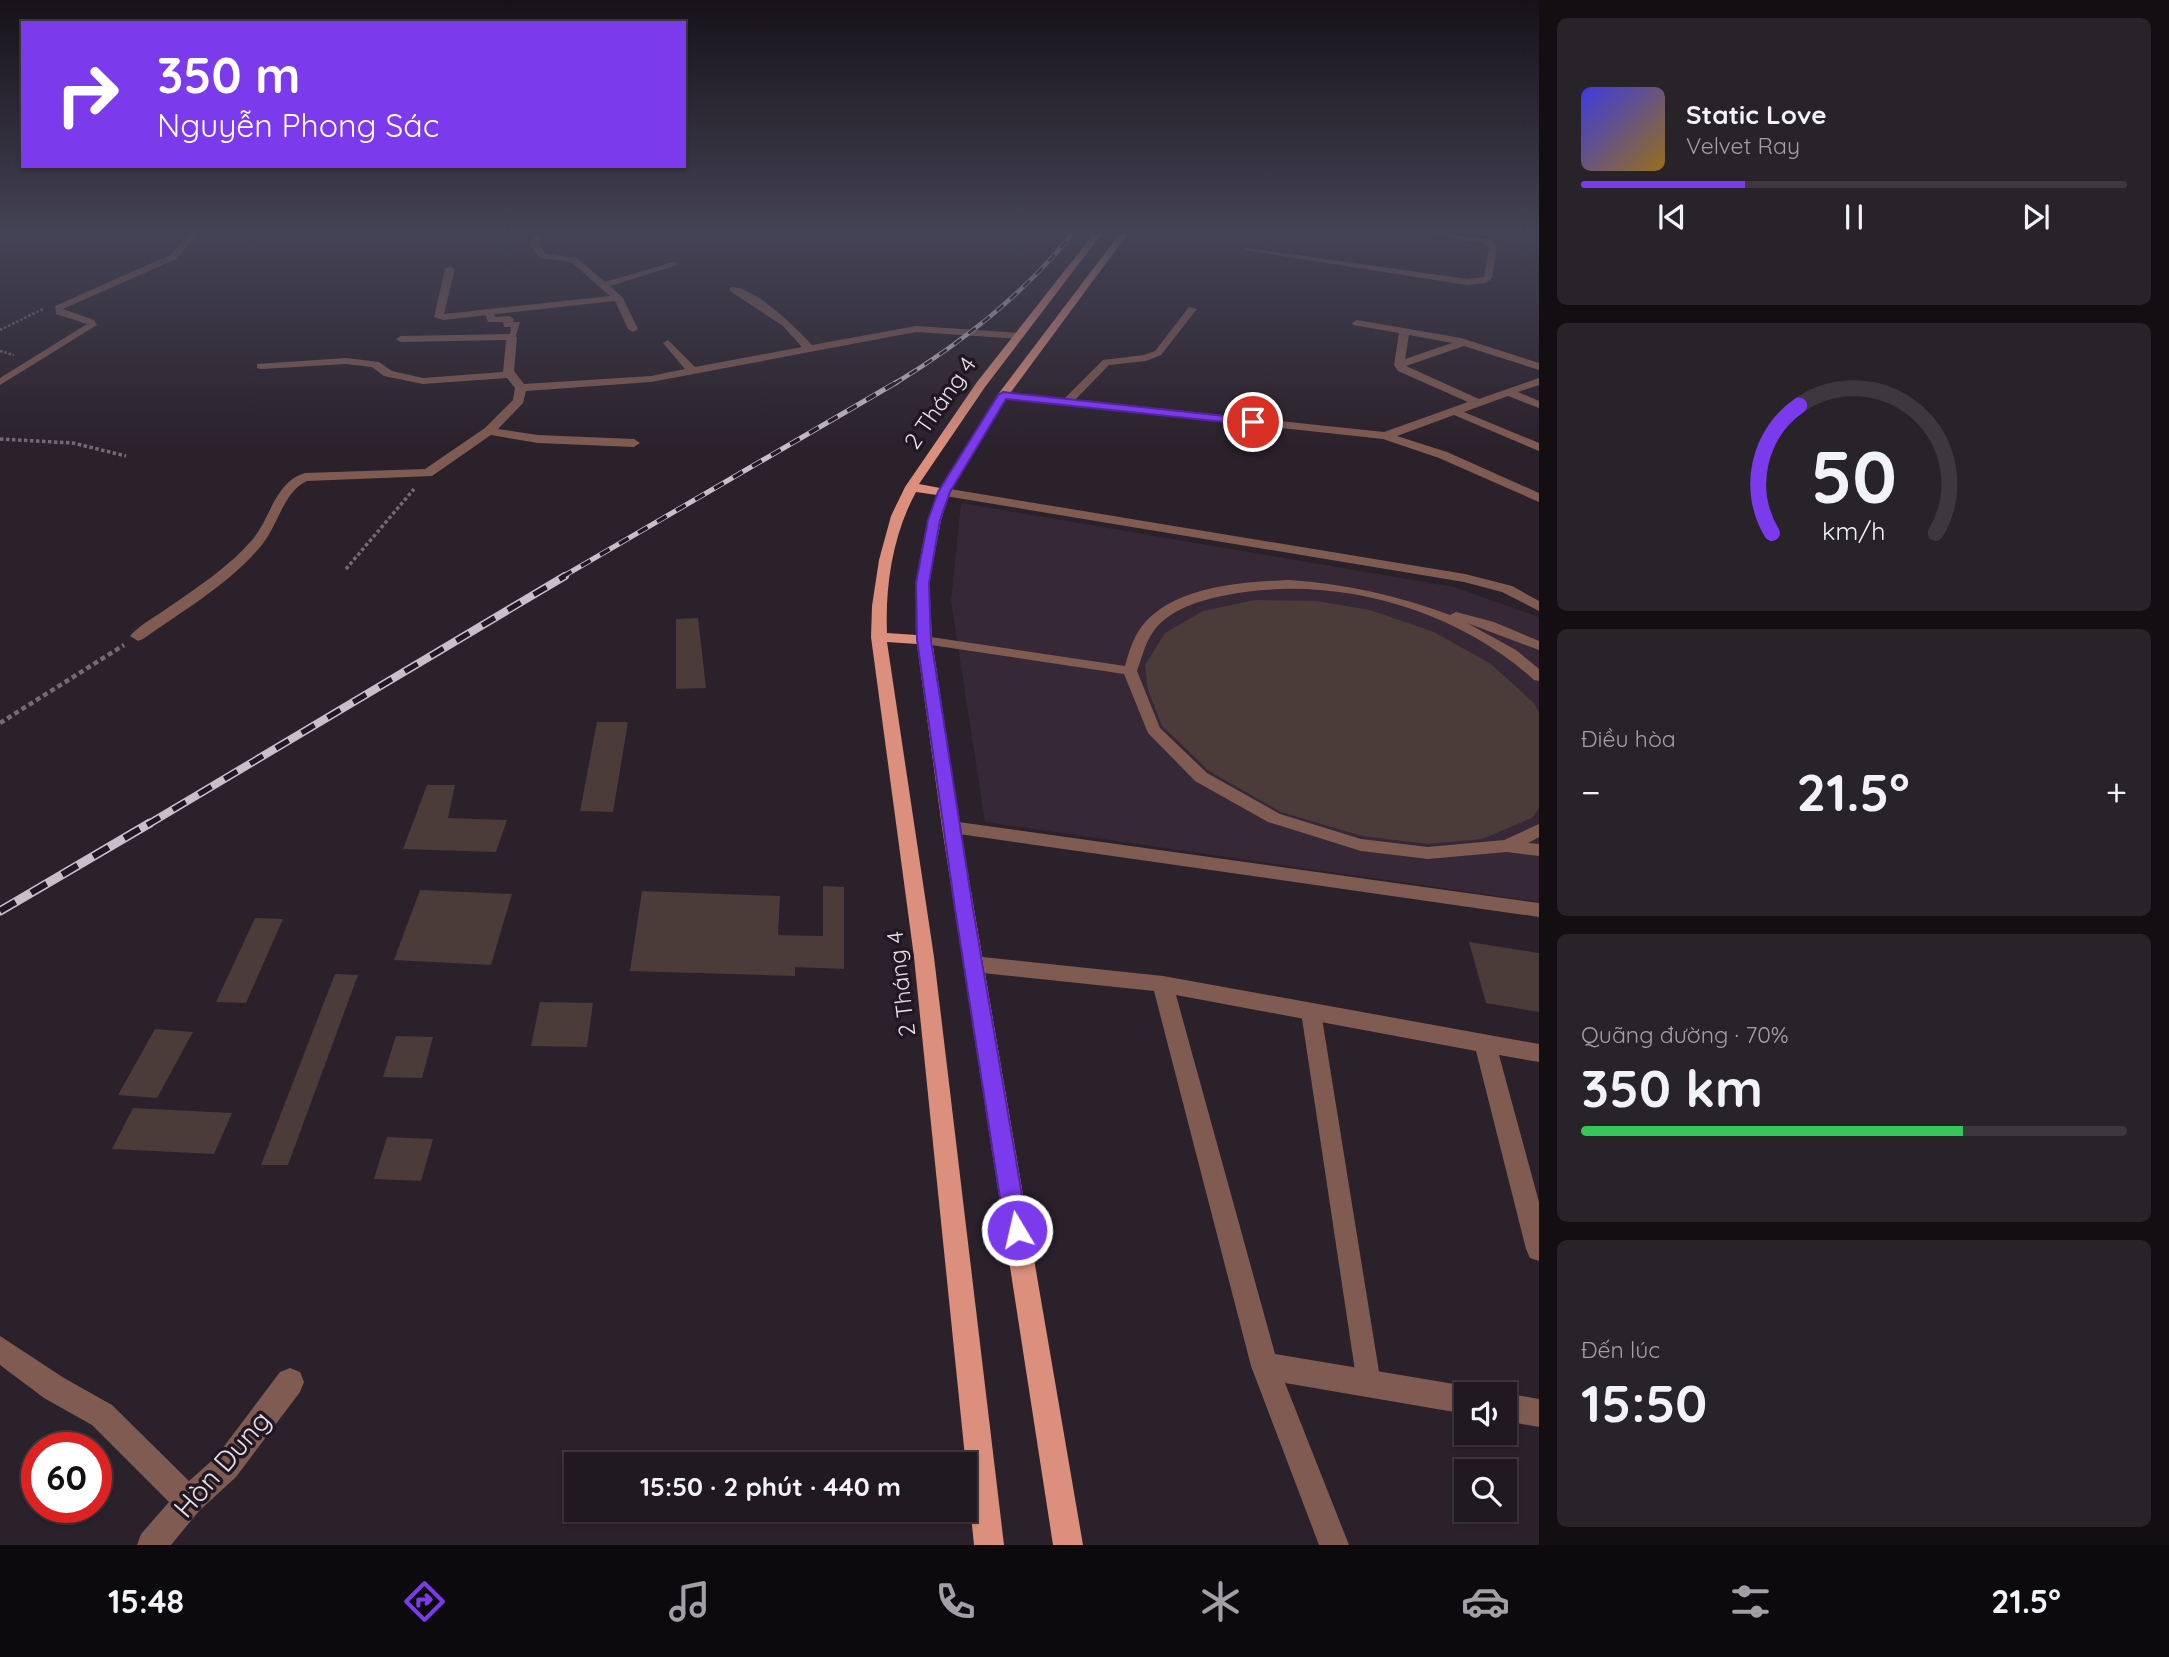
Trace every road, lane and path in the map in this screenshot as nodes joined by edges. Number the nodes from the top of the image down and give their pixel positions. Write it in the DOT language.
graph roads {
  1 [pos="67,304"];
  2 [pos="441,304"];
  3 [pos="566,304"];
  4 [pos="621,304"];
  5 [pos="759,304"];
  6 [pos="1044,304"];
  7 [pos="1071,304"];
  8 [pos="1192,309"];
  9 [pos="490,313"];
  10 [pos="1357,323"];
  11 [pos="633,329"];
  12 [pos="1405,331"];
  13 [pos="1020,336"];
  14 [pos="512,337"];
  15 [pos="401,339"];
  16 [pos="1464,342"];
  17 [pos="668,343"];
  18 [pos="809,349"];
  19 [pos="1399,365"];
  20 [pos="261,366"];
  21 [pos="1539,367"];
  22 [pos="692,371"];
  23 [pos="510,374"];
  24 [pos="1539,381"];
  25 [pos="0,382"];
  26 [pos="521,388"];
  27 [pos="975,392"];
  28 [pos="1510,393"];
  29 [pos="1003,395"];
  30 [pos="1067,402"];
  31 [pos="1479,403"];
  32 [pos="1539,405"];
  33 [pos="1453,411"];
  34 [pos="489,431"];
  35 [pos="1385,436"];
  36 [pos="0,439"];
  37 [pos="634,443"];
  38 [pos="1539,447"];
  39 [pos="126,456"];
  40 [pos="428,473"];
  41 [pos="911,487"];
  42 [pos="944,492"];
  43 [pos="1539,498"];
  44 [pos="346,569"];
  45 [pos="1379,596"];
  46 [pos="1539,607"];
  47 [pos="138,636"];
  48 [pos="879,637"];
  49 [pos="924,640"];
  50 [pos="1539,646"];
  51 [pos="1130,671"];
  52 [pos="1539,677"];
  53 [pos="0,723"];
  54 [pos="951,827"];
  55 [pos="1539,830"];
  56 [pos="1507,846"];
  57 [pos="1539,850"];
  58 [pos="1539,910"];
  59 [pos="973,964"];
  60 [pos="1163,984"];
  61 [pos="1311,1012"];
  62 [pos="1485,1043"];
  63 [pos="1539,1053"];
  64 [pos="1539,1249"];
  65 [pos="0,1349"];
  66 [pos="1265,1366"];
  67 [pos="290,1382"];
  68 [pos="1369,1384"];
  69 [pos="1454,1399"];
  70 [pos="1517,1409"];
  71 [pos="1539,1413"];
  72 [pos="189,1501"];
  73 [pos="152,1545"];
  74 [pos="989,1545"];
  75 [pos="1068,1545"];
  76 [pos="1335,1545"];
  1 -- 25 [label="lane"];
  2 -- 9 [label="street"];
  3 -- 9 [label="street"];
  4 -- 11 [label="street"];
  5 -- 18 [label="street"];
  6 -- 13 [label="main road, 2 Tháng 4"];
  7 -- 29 [label="main road, 2 Tháng 4"];
  8 -- 30 [label="lane"];
  9 -- 14 [label="lane"];
  10 -- 12 [label="street"];
  12 -- 16 [label="street"];
  12 -- 19 [label="street"];
  13 -- 18 [label="street"];
  13 -- 27 [label="main road, 2 Tháng 4"];
  14 -- 15 [label="street"];
  14 -- 23 [label="street"];
  16 -- 19 [label="street"];
  16 -- 21 [label="street"];
  17 -- 22 [label="street"];
  18 -- 22 [label="street"];
  19 -- 31 [label="street"];
  20 -- 23 [label="street"];
  22 -- 26 [label="street"];
  23 -- 26 [label="street"];
  24 -- 28 [label="street"];
  26 -- 34 [label="street"];
  27 -- 29 [label="main road"];
  27 -- 41 [label="main road, 2 Tháng 4"];
  28 -- 31 [label="street"];
  28 -- 32 [label="street"];
  29 -- 30 [label="street"];
  29 -- 42 [label="main road, 2 Tháng 4"];
  30 -- 35 [label="street"];
  31 -- 33 [label="street"];
  33 -- 35 [label="street"];
  33 -- 38 [label="street"];
  34 -- 37 [label="street"];
  34 -- 40 [label="street"];
  35 -- 43 [label="street"];
  36 -- 39 [label="path"];
  40 -- 44 [label="path"];
  40 -- 47 [label="street"];
  41 -- 42 [label="main road"];
  41 -- 48 [label="main road, 2 Tháng 4"];
  42 -- 46 [label="street"];
  42 -- 49 [label="main road, 2 Tháng 4"];
  45 -- 50 [label="lane"];
  45 -- 51 [label="lane"];
  45 -- 52 [label="lane"];
  47 -- 53 [label="path"];
  48 -- 49 [label="main road"];
  48 -- 74 [label="main road, 2 Tháng 4"];
  49 -- 51 [label="lane"];
  49 -- 54 [label="main road, 2 Tháng 4"];
  51 -- 56 [label="lane"];
  54 -- 58 [label="street"];
  54 -- 59 [label="main road, 2 Tháng 4"];
  55 -- 56 [label="lane"];
  56 -- 57 [label="lane"];
  59 -- 60 [label="street"];
  59 -- 75 [label="main road, 2 Tháng 4"];
  60 -- 61 [label="street"];
  60 -- 66 [label="street"];
  61 -- 62 [label="street"];
  61 -- 68 [label="lane"];
  62 -- 63 [label="street"];
  62 -- 64 [label="street"];
  65 -- 72 [label="street"];
  66 -- 68 [label="street"];
  66 -- 76 [label="street"];
  67 -- 72 [label="street, Hòn Dung"];
  68 -- 69 [label="street"];
  70 -- 71 [label="street"];
  72 -- 73 [label="street, Hòn Dung"];
}
